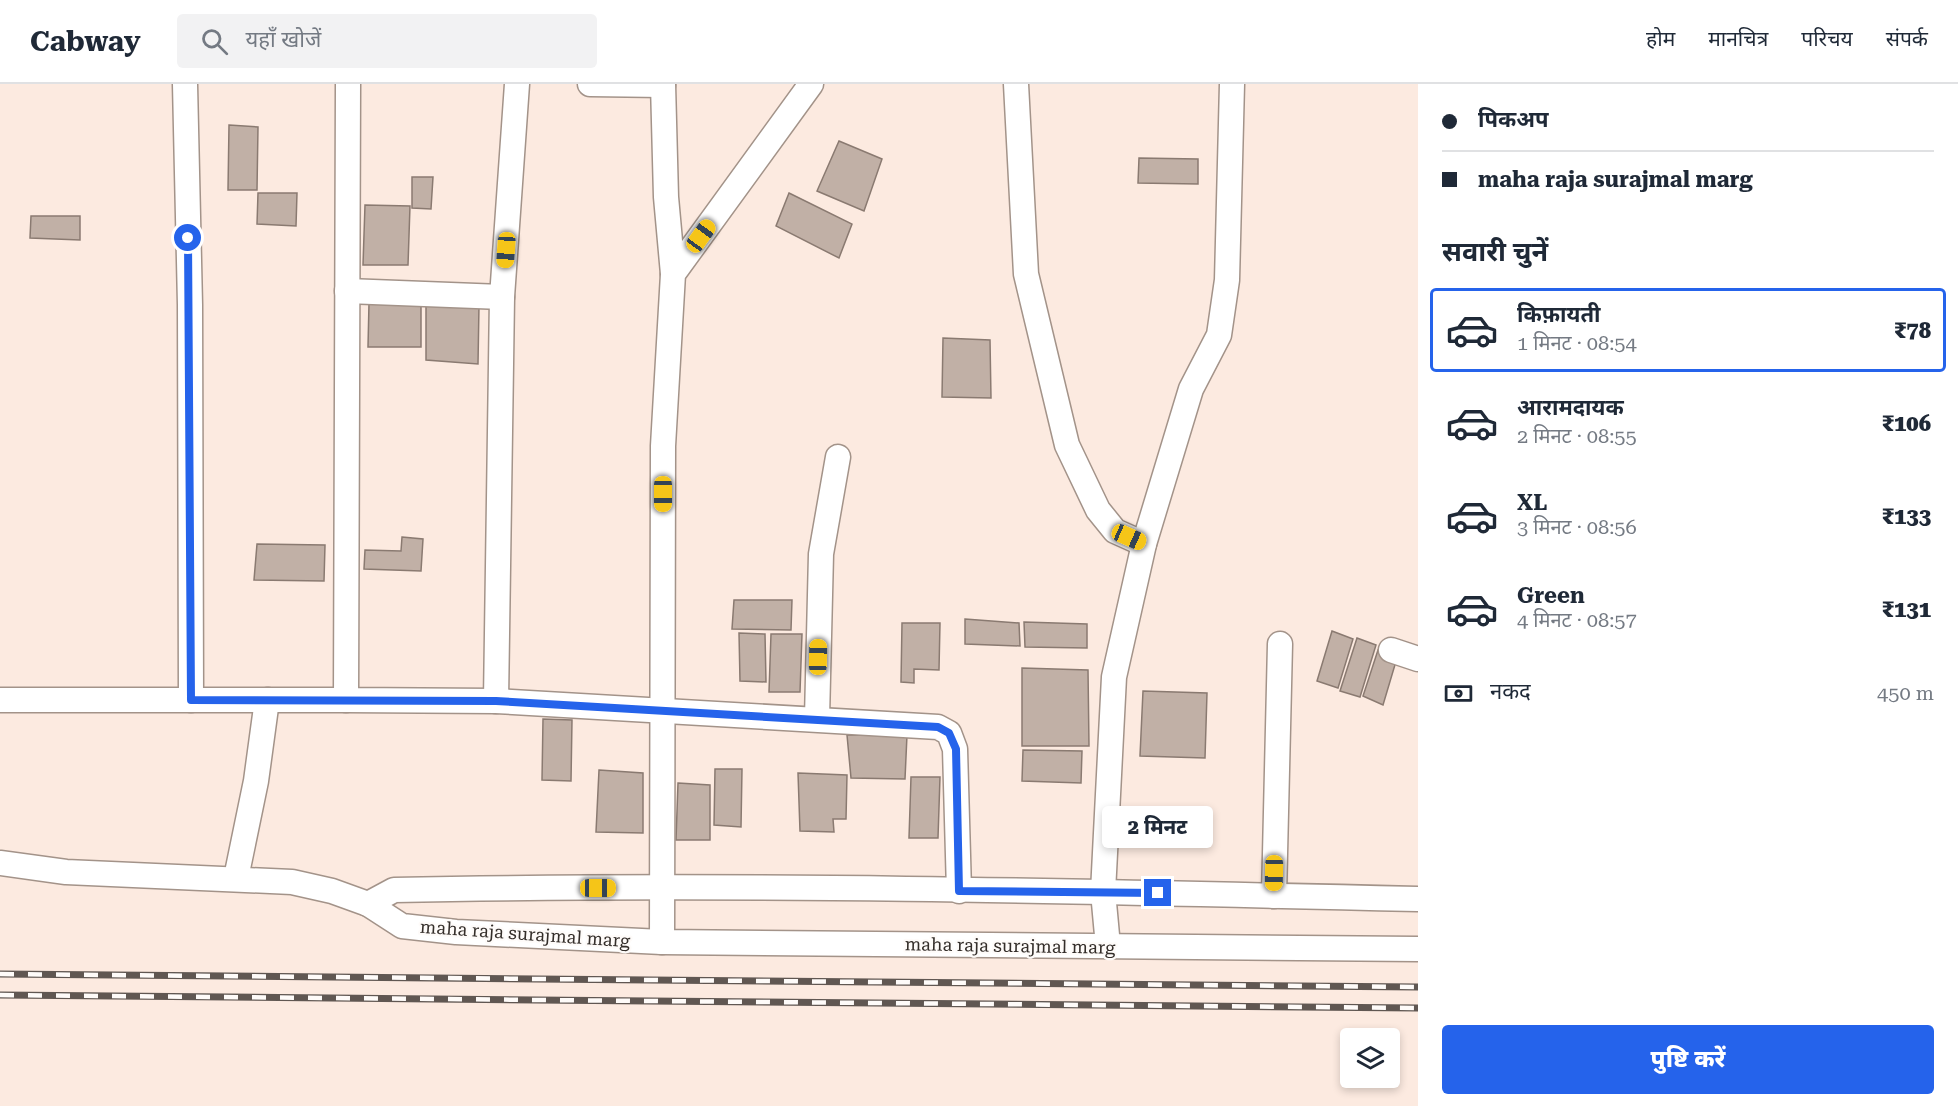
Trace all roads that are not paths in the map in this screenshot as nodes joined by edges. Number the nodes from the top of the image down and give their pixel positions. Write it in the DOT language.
graph roads {
  1 [pos="185,84"];
  2 [pos="348,84"];
  3 [pos="517,84"];
  4 [pos="590,84"];
  5 [pos="811,84"];
  6 [pos="1016,84"];
  7 [pos="1232,84"];
  8 [pos="663,85"];
  9 [pos="673,274"];
  10 [pos="347,291"];
  11 [pos="502,297"];
  12 [pos="838,456"];
  13 [pos="1144,544"];
  14 [pos="1280,644"];
  15 [pos="1391,650"];
  16 [pos="1418,659"];
  17 [pos="0,700"];
  18 [pos="191,700"];
  19 [pos="267,700"];
  20 [pos="345,700"];
  21 [pos="496,701"];
  22 [pos="662,709"];
  23 [pos="817,718"];
  24 [pos="0,842"];
  25 [pos="7,863"];
  26 [pos="236,878"];
  27 [pos="664,887"];
  28 [pos="959,891"];
  29 [pos="1103,892"];
  30 [pos="1274,896"];
  31 [pos="1418,899"];
  32 [pos="368,904"];
  33 [pos="662,942"];
  34 [pos="1107,946"];
  35 [pos="1418,949"];
  1 -- 18 [label="street"];
  2 -- 10 [label="street"];
  3 -- 11 [label="street"];
  4 -- 8 [label="street"];
  5 -- 9 [label="street"];
  6 -- 13 [label="street"];
  7 -- 13 [label="street"];
  8 -- 9 [label="street"];
  9 -- 22 [label="street"];
  10 -- 11 [label="street"];
  10 -- 20 [label="street"];
  11 -- 21 [label="street"];
  12 -- 23 [label="street"];
  13 -- 29 [label="street"];
  14 -- 30 [label="street"];
  15 -- 16 [label="street"];
  17 -- 18 [label="street"];
  18 -- 19 [label="street"];
  19 -- 20 [label="street"];
  19 -- 26 [label="street"];
  20 -- 21 [label="street"];
  21 -- 22 [label="street"];
  22 -- 23 [label="street"];
  22 -- 27 [label="street"];
  23 -- 28 [label="street"];
  24 -- 25 [label="street"];
  25 -- 26 [label="street"];
  26 -- 32 [label="street"];
  27 -- 28 [label="street, maha raja surajmal marg"];
  27 -- 32 [label="street, maha raja surajmal marg"];
  27 -- 33 [label="street"];
  28 -- 29 [label="street, maha raja surajmal marg"];
  29 -- 30 [label="street, maha raja surajmal marg"];
  29 -- 34 [label="street"];
  30 -- 31 [label="street, maha raja surajmal marg"];
  32 -- 33 [label="street, maha raja surajmal marg"];
  33 -- 34 [label="street, maha raja surajmal marg"];
  34 -- 35 [label="street, maha raja surajmal marg"];
}
